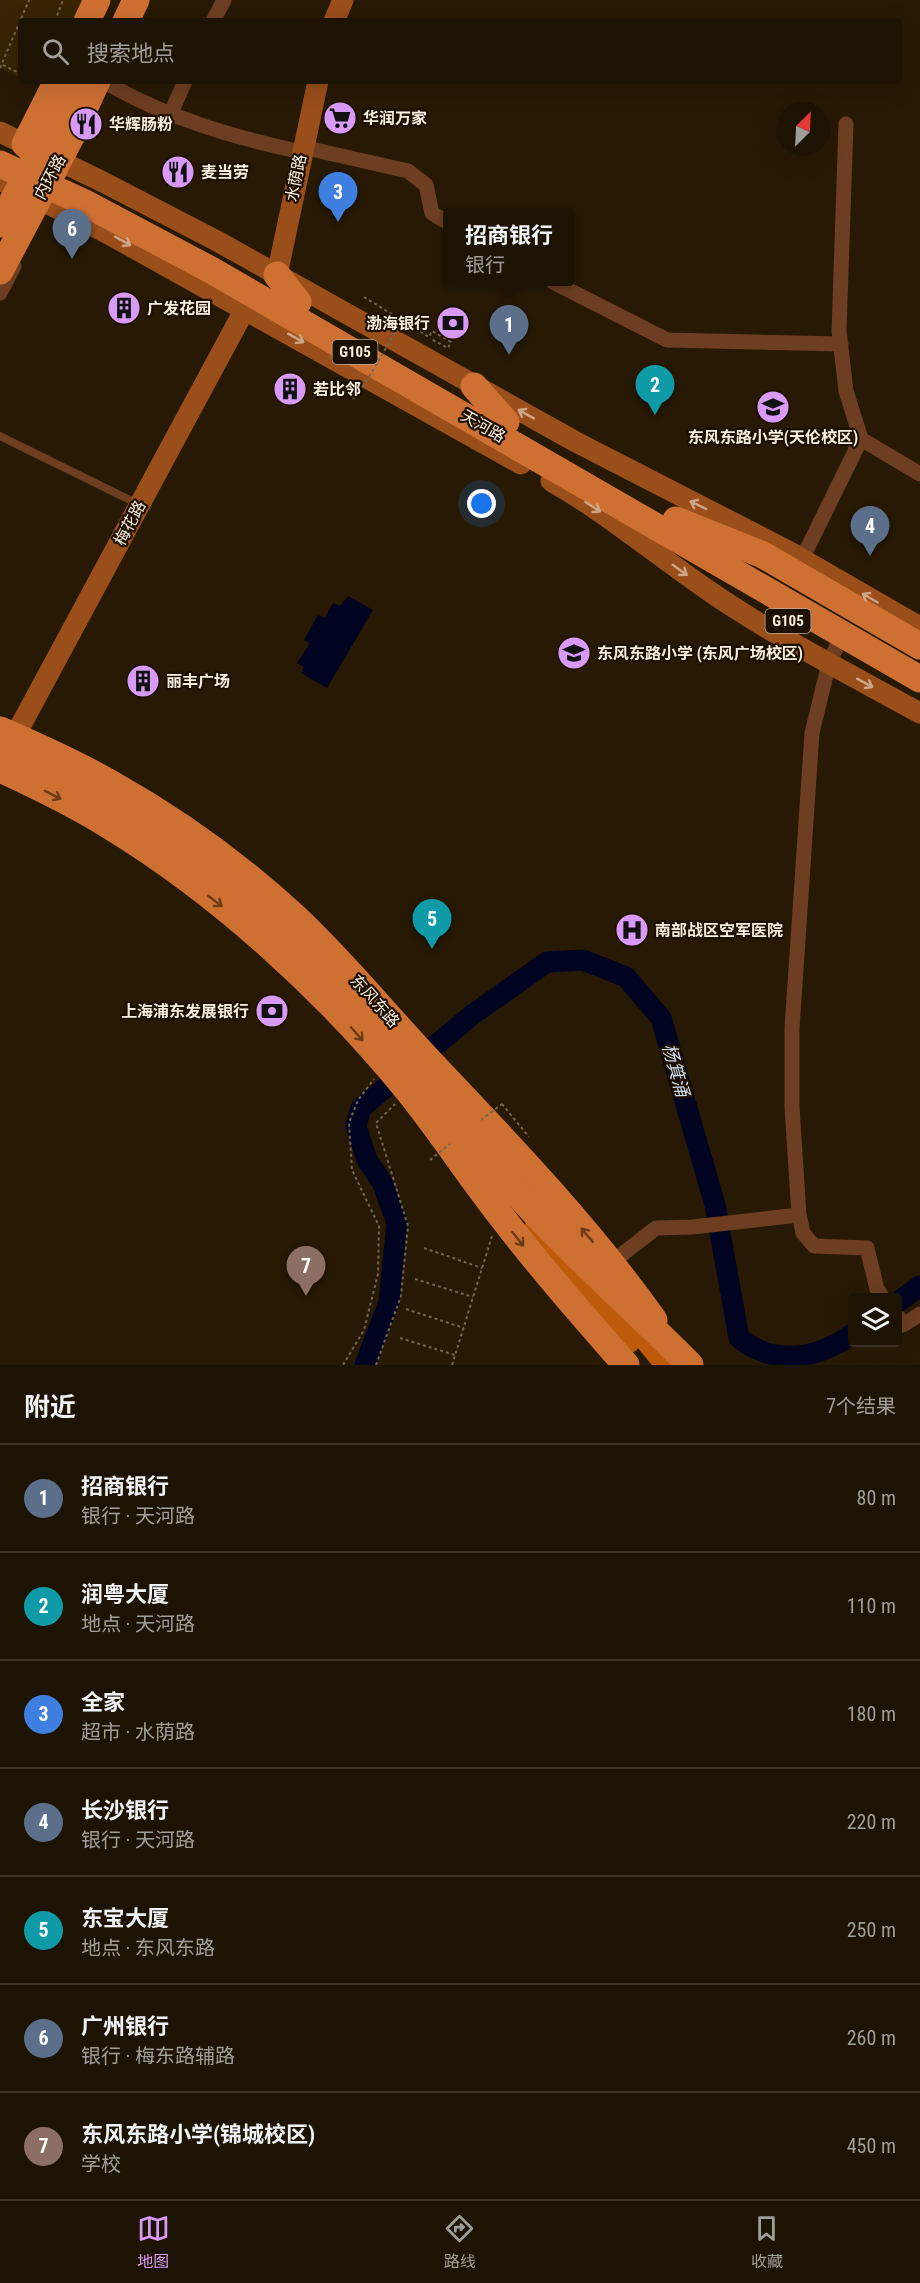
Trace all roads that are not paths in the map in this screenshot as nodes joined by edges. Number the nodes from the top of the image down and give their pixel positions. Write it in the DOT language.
graph roads {
  1 [pos="97,0"];
  2 [pos="112,0"];
  3 [pos="136,0"];
  4 [pos="224,0"];
  5 [pos="343,0"];
  6 [pos="88,18"];
  7 [pos="104,18"];
  8 [pos="127,18"];
  9 [pos="215,18"];
  10 [pos="335,18"];
  11 [pos="55,84"];
  12 [pos="74,84"];
  13 [pos="105,84"];
  14 [pos="184,84"];
  15 [pos="317,84"];
  16 [pos="171,113"];
  17 [pos="846,124"];
  18 [pos="0,132"];
  19 [pos="13,146"];
  20 [pos="302,149"];
  21 [pos="24,185"];
  22 [pos="443,220"];
  23 [pos="0,224"];
  24 [pos="0,244"];
  25 [pos="0,259"];
  26 [pos="0,272"];
  27 [pos="277,275"];
  28 [pos="561,286"];
  29 [pos="0,293"];
  30 [pos="298,302"];
  31 [pos="245,309"];
  32 [pos="841,344"];
  33 [pos="474,386"];
  34 [pos="506,422"];
  35 [pos="0,436"];
  36 [pos="861,440"];
  37 [pos="920,474"];
  38 [pos="140,505"];
  39 [pos="616,523"];
  40 [pos="670,526"];
  41 [pos="757,534"];
  42 [pos="800,567"];
  43 [pos="920,627"];
  44 [pos="920,646"];
  45 [pos="833,656"];
  46 [pos="920,663"];
  47 [pos="920,679"];
  48 [pos="920,696"];
  49 [pos="920,713"];
  50 [pos="5,737"];
  51 [pos="0,769"];
  52 [pos="421,1054"];
  53 [pos="408,1091"];
  54 [pos="799,1215"];
  55 [pos="611,1263"];
  56 [pos="551,1279"];
  57 [pos="629,1286"];
  58 [pos="880,1293"];
  59 [pos="920,1314"];
  60 [pos="902,1323"];
  61 [pos="614,1365"];
  62 [pos="626,1365"];
  63 [pos="648,1365"];
  64 [pos="666,1365"];
  65 [pos="688,1365"];
  66 [pos="703,1365"];
  1 -- 6 [label="highway"];
  2 -- 7 [label="highway"];
  3 -- 8 [label="highway"];
  4 -- 9 [label="street"];
  5 -- 10 [label="main road"];
  11 -- 19 [label="highway"];
  12 -- 23 [label="highway, 内环路, bridge"];
  13 -- 16 [label="street"];
  13 -- 26 [label="highway, 内环路, bridge"];
  14 -- 16 [label="street"];
  15 -- 20 [label="main road, 水荫路"];
  16 -- 20 [label="street"];
  17 -- 32 [label="street"];
  18 -- 19 [label="main road"];
  19 -- 21 [label="highway, G105"];
  19 -- 27 [label="main road"];
  20 -- 22 [label="street"];
  20 -- 27 [label="main road, 水荫路"];
  21 -- 24 [label="main road"];
  21 -- 25 [label="main road"];
  21 -- 29 [label="street"];
  21 -- 30 [label="highway, 天河路 / G105"];
  21 -- 31 [label="main road, one-way"];
  21 -- 40 [label="highway, 天河路 / G105"];
  27 -- 30 [label="highway"];
  27 -- 33 [label="main road"];
  28 -- 32 [label="street"];
  30 -- 34 [label="highway, 天河路 / G105"];
  31 -- 38 [label="main road, 梅花路"];
  31 -- 39 [label="main road, one-way"];
  32 -- 36 [label="street"];
  33 -- 34 [label="highway"];
  41 -- 33 [label="main road, one-way"];
  34 -- 40 [label="highway, 天河路 / G105"];
  35 -- 38 [label="lane"];
  36 -- 37 [label="street"];
  36 -- 42 [label="street"];
  38 -- 50 [label="main road, 梅花路"];
  39 -- 40 [label="highway"];
  39 -- 45 [label="main road, one-way"];
  40 -- 42 [label="highway, G105"];
  40 -- 45 [label="highway, G105"];
  40 -- 46 [label="highway, 天河路"];
  40 -- 47 [label="highway, 天河路"];
  41 -- 42 [label="highway"];
  43 -- 42 [label="main road, one-way"];
  42 -- 44 [label="highway, G105"];
  45 -- 48 [label="highway, G105"];
  45 -- 49 [label="main road, one-way"];
  45 -- 54 [label="street"];
  50 -- 52 [label="highway, 东风东路"];
  50 -- 65 [label="highway, bridge"];
  51 -- 53 [label="highway, one-way"];
  55 -- 52 [label="highway, one-way"];
  52 -- 64 [label="main road, 东风东路"];
  53 -- 56 [label="highway, one-way"];
  53 -- 63 [label="main road"];
  54 -- 55 [label="street"];
  54 -- 58 [label="street"];
  55 -- 57 [label="highway"];
  56 -- 61 [label="main road"];
  56 -- 62 [label="highway"];
  57 -- 65 [label="highway"];
  57 -- 66 [label="main road"];
  59 -- 60 [label="street"];
}
